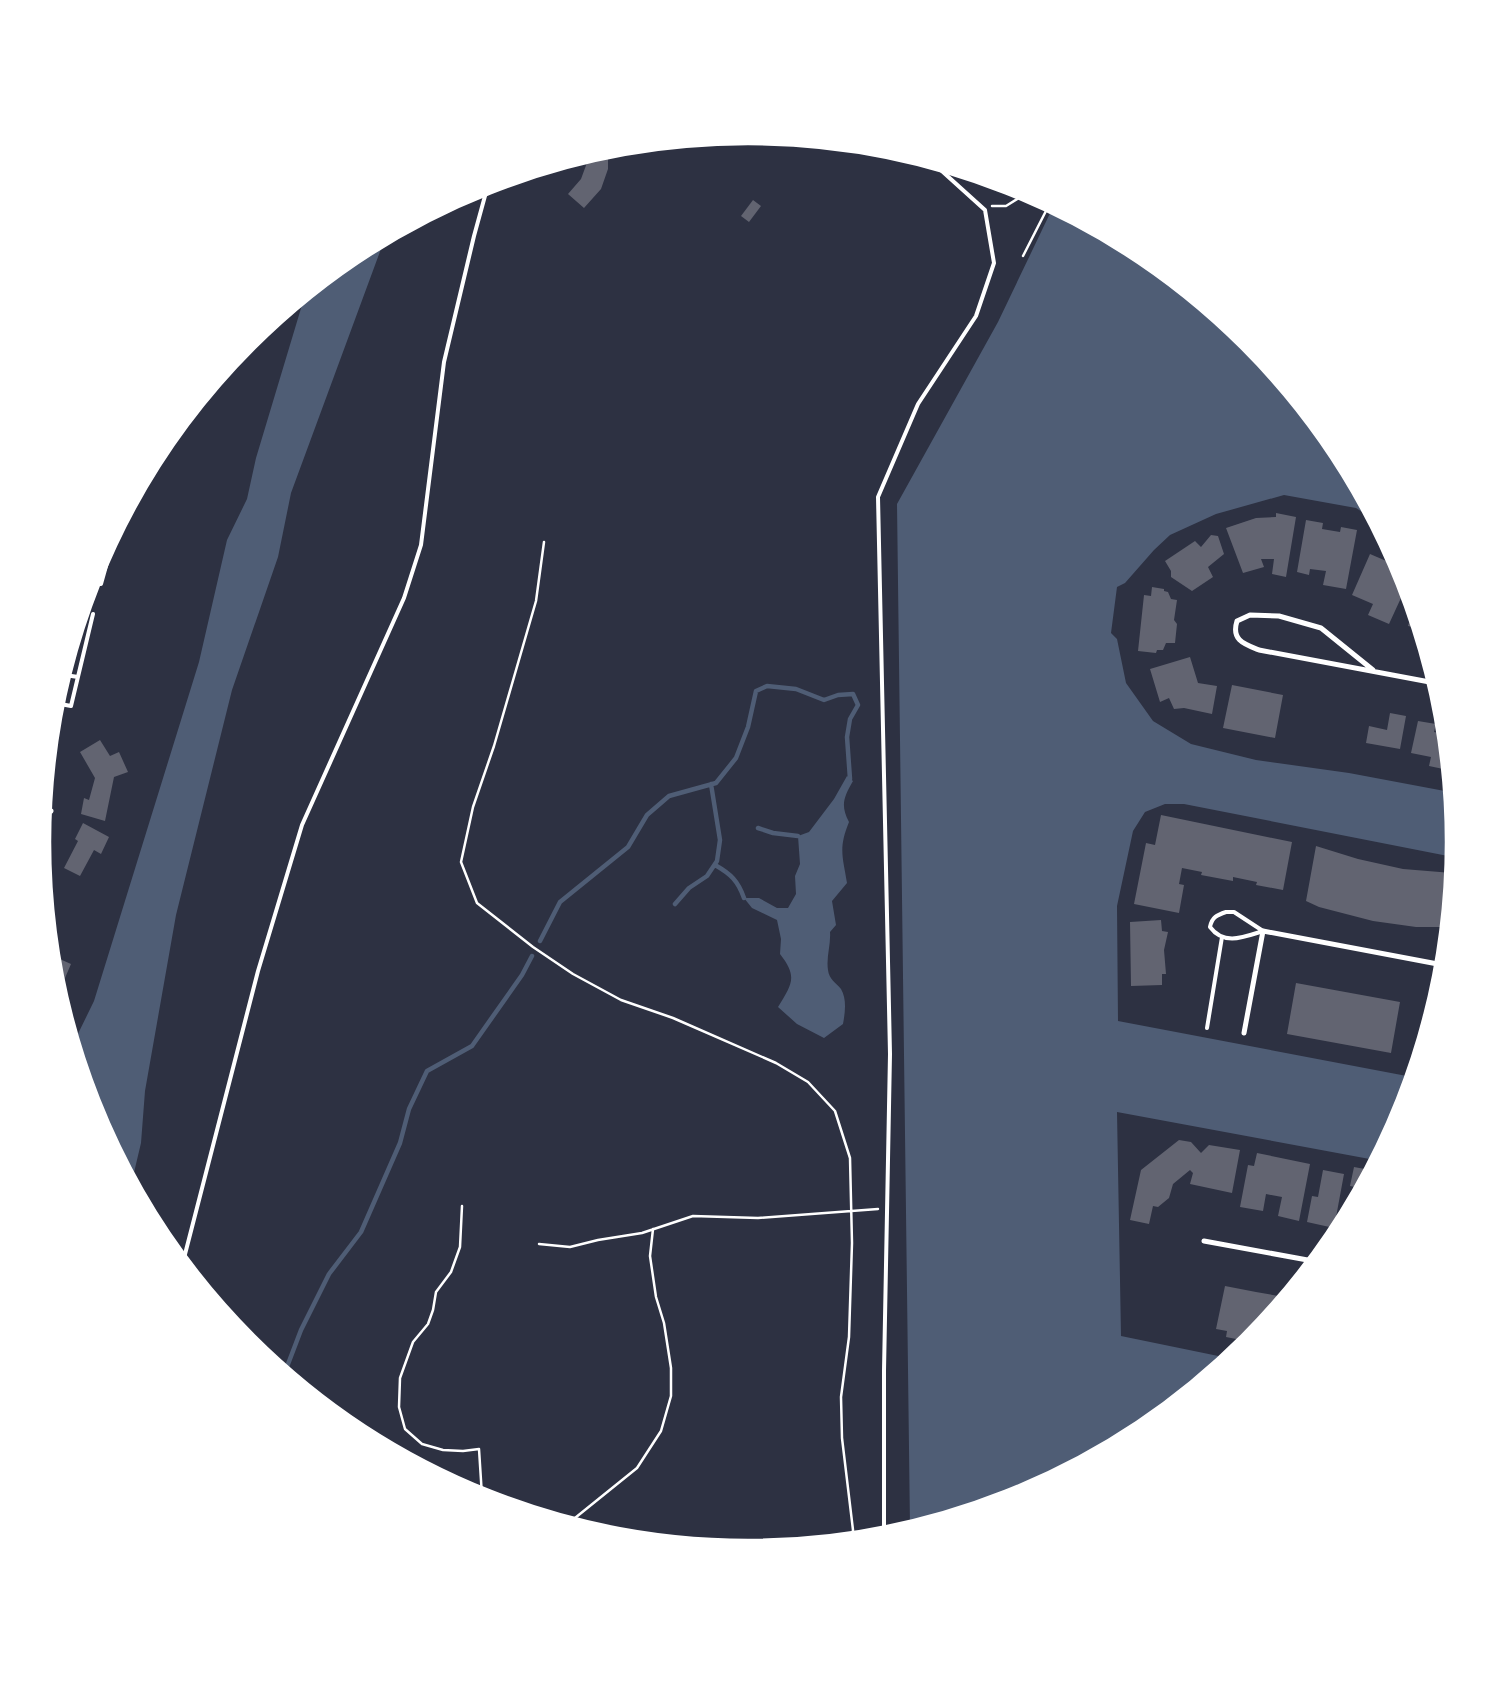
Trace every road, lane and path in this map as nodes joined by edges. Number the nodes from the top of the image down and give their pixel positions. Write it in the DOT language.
graph roads {
  1 [pos="942,171"];
  2 [pos="485,195"];
  3 [pos="1018,198"];
  4 [pos="980,206"];
  5 [pos="1046,210"];
  6 [pos="1023,256"];
  7 [pos="544,542"];
  8 [pos="105,570"];
  9 [pos="99,584"];
  10 [pos="93,614"];
  11 [pos="1373,670"];
  12 [pos="70,676"];
  13 [pos="78,677"];
  14 [pos="1427,681"];
  15 [pos="63,705"];
  16 [pos="1263,931"];
  17 [pos="1222,937"];
  18 [pos="1435,964"];
  19 [pos="1208,1028"];
  20 [pos="1244,1034"];
  21 [pos="462,1206"];
  22 [pos="888,1208"];
  23 [pos="851,1211"];
  24 [pos="653,1229"];
  25 [pos="1204,1241"];
  26 [pos="539,1244"];
  27 [pos="186,1254"];
  28 [pos="1306,1260"];
  29 [pos="482,1486"];
  30 [pos="575,1518"];
  31 [pos="884,1526"];
  32 [pos="853,1532"];
  1 -- 4 [label="lane"];
  2 -- 27 [label="lane"];
  3 -- 4 [label="path"];
  4 -- 22 [label="lane"];
  5 -- 6 [label="path"];
  7 -- 23 [label="path"];
  8 -- 9 [label="lane"];
  10 -- 13 [label="lane"];
  11 -- 11 [label="street"];
  11 -- 14 [label="street"];
  12 -- 13 [label="lane"];
  13 -- 15 [label="lane"];
  16 -- 17 [label="lane"];
  16 -- 17 [label="lane"];
  16 -- 18 [label="street"];
  16 -- 20 [label="street"];
  17 -- 19 [label="lane"];
  21 -- 29 [label="path"];
  22 -- 23 [label="path"];
  22 -- 31 [label="lane"];
  23 -- 24 [label="path"];
  23 -- 32 [label="path"];
  24 -- 26 [label="path"];
  24 -- 30 [label="path"];
  25 -- 28 [label="street"];
}
